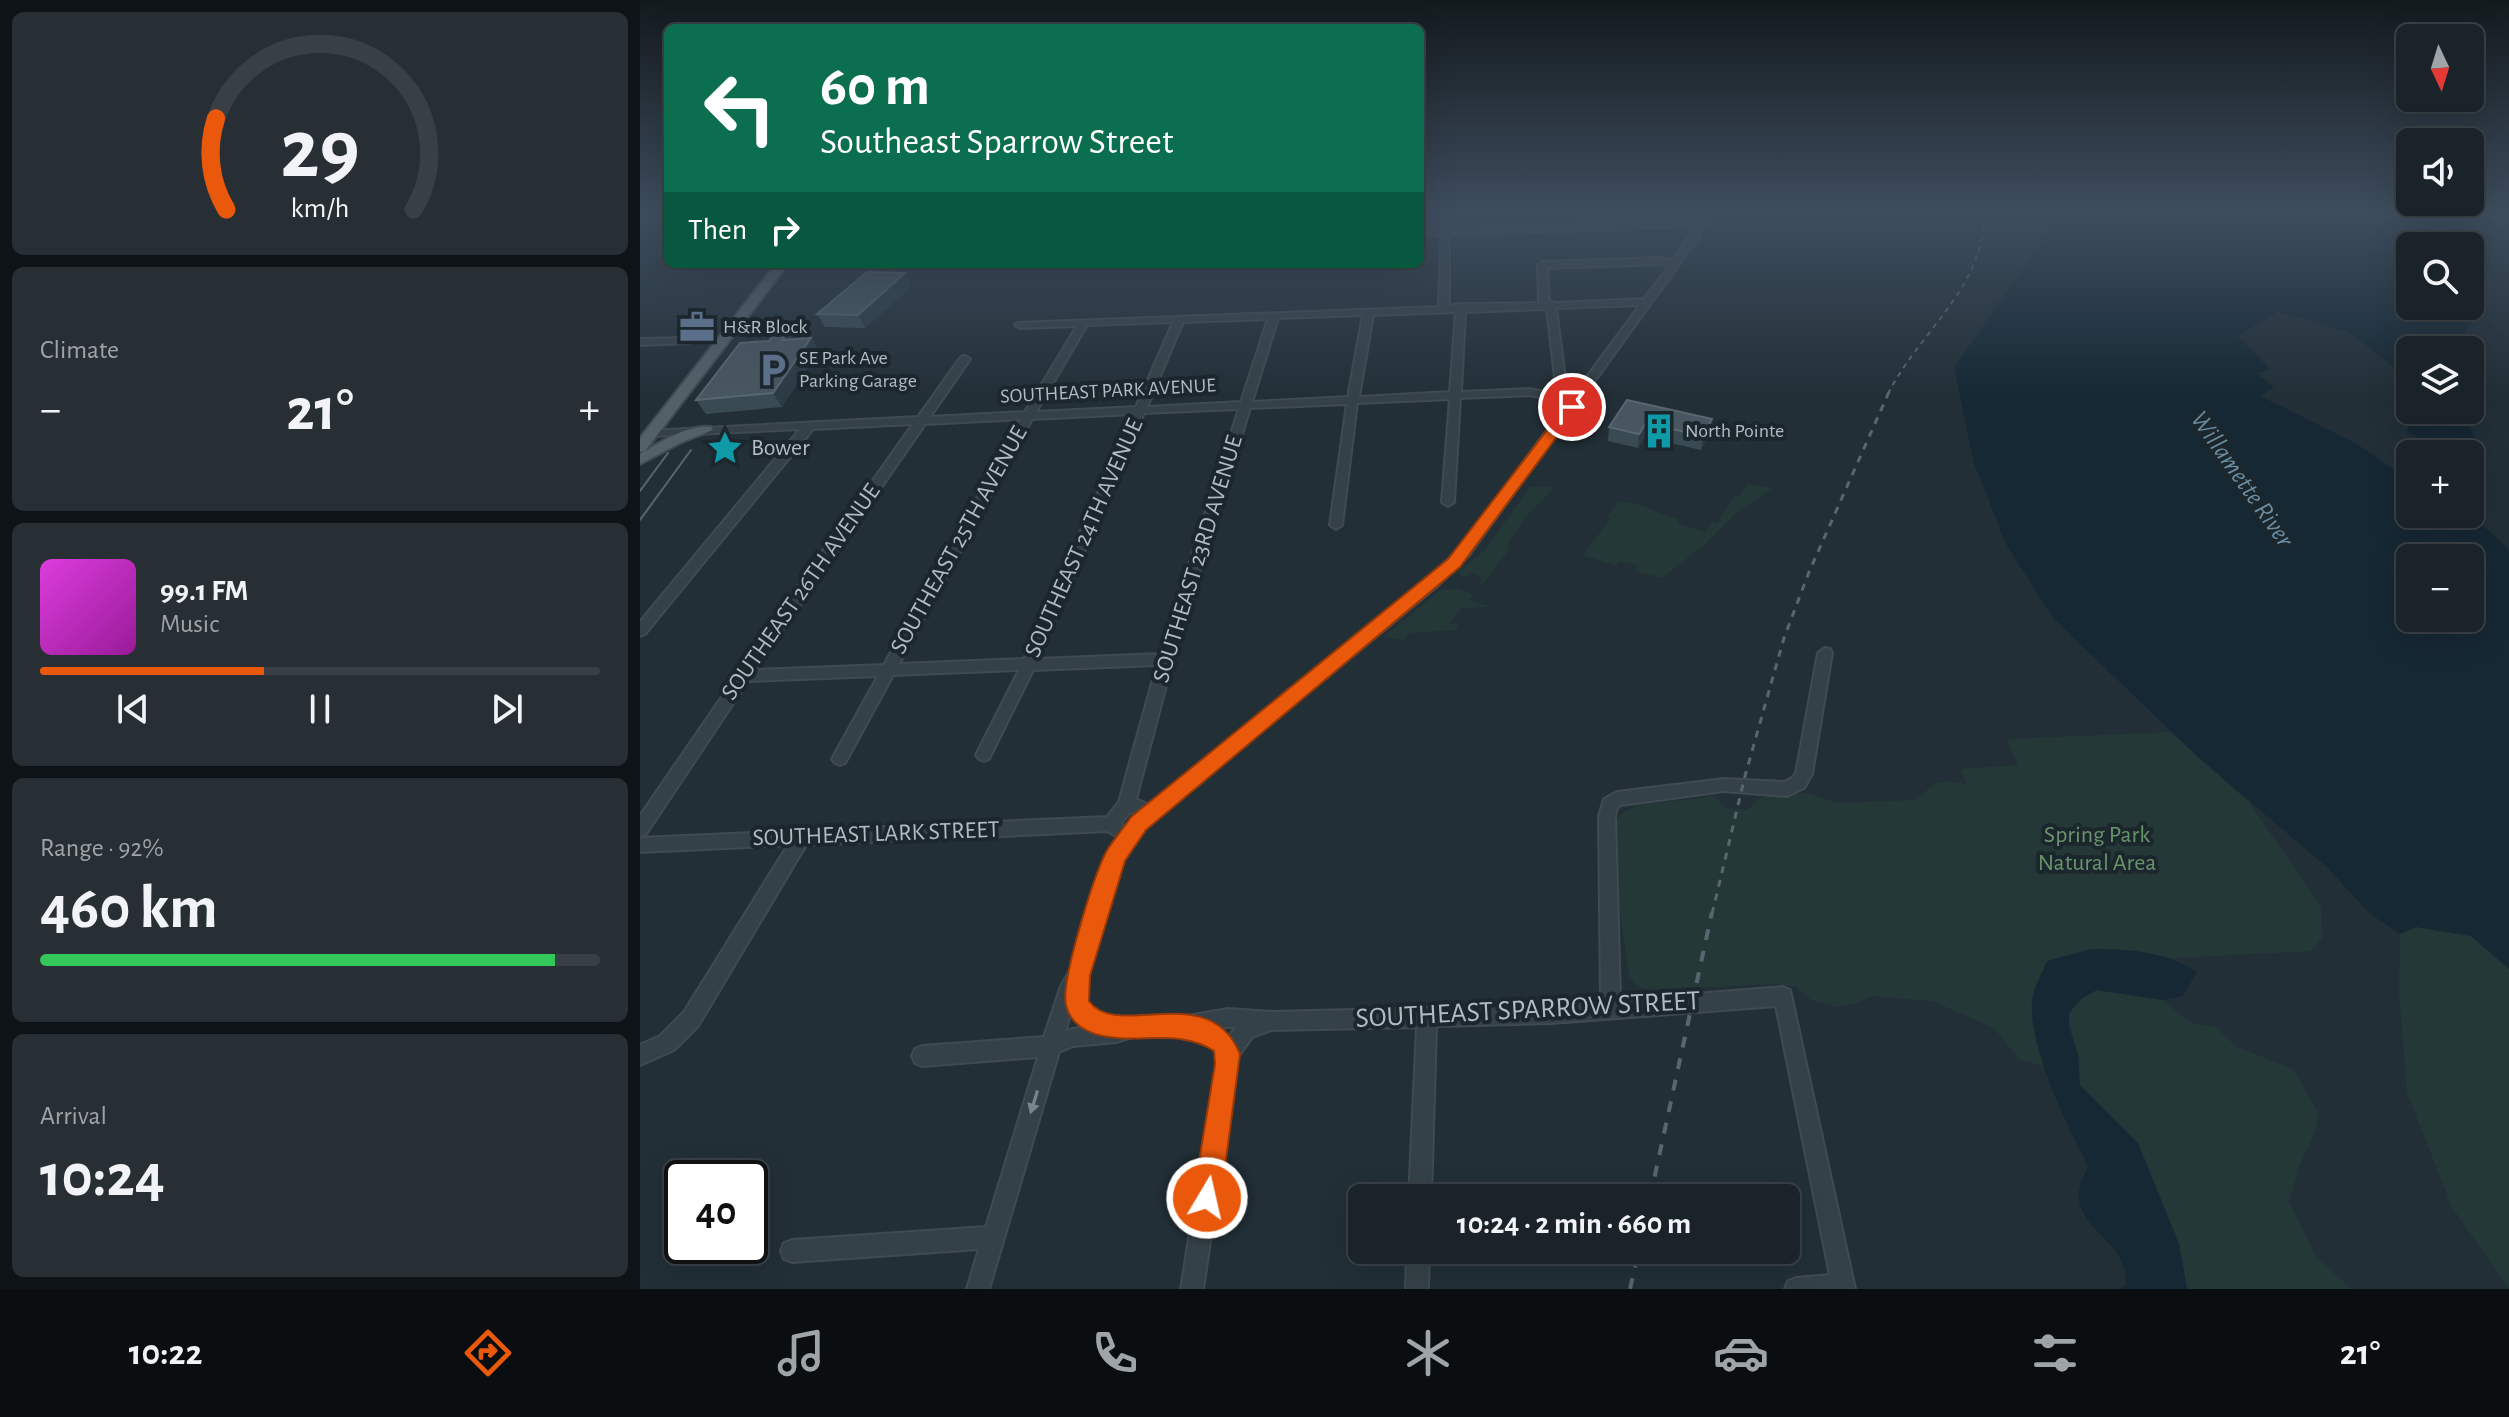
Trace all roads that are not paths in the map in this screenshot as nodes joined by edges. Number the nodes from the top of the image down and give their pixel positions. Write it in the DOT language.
graph roads {
  1 [pos="773,275"];
  2 [pos="1444,275"];
  3 [pos="1544,275"];
  4 [pos="1667,275"];
  5 [pos="1648,302"];
  6 [pos="1548,303"];
  7 [pos="1444,307"];
  8 [pos="1461,307"];
  9 [pos="1369,311"];
  10 [pos="1274,315"];
  11 [pos="1180,318"];
  12 [pos="1084,322"];
  13 [pos="1020,325"];
  14 [pos="685,341"];
  15 [pos="640,342"];
  16 [pos="965,359"];
  17 [pos="1455,395"];
  18 [pos="1556,396"];
  19 [pos="1352,400"];
  20 [pos="1577,400"];
  21 [pos="1246,405"];
  22 [pos="1141,409"];
  23 [pos="1030,414"];
  24 [pos="920,420"];
  25 [pos="809,426"];
  26 [pos="706,430"];
  27 [pos="646,433"];
  28 [pos="640,448"];
  29 [pos="640,460"];
  30 [pos="1448,502"];
  31 [pos="1336,525"];
  32 [pos="640,631"];
  33 [pos="1825,653"];
  34 [pos="1166,659"];
  35 [pos="1028,666"];
  36 [pos="886,671"];
  37 [pos="743,676"];
  38 [pos="984,755"];
  39 [pos="840,759"];
  40 [pos="1126,805"];
  41 [pos="1150,813"];
  42 [pos="1111,824"];
  43 [pos="640,829"];
  44 [pos="1127,835"];
  45 [pos="802,837"];
  46 [pos="640,845"];
  47 [pos="1078,976"];
  48 [pos="1611,1008"];
  49 [pos="1427,1018"];
  50 [pos="1272,1021"];
  51 [pos="1185,1025"];
  52 [pos="1134,1027"];
  53 [pos="1051,1046"];
  54 [pos="649,1052"];
  55 [pos="1228,1054"];
  56 [pos="922,1056"];
  57 [pos="1421,1184"];
  58 [pos="994,1237"];
  59 [pos="792,1251"];
  60 [pos="1418,1264"];
  61 [pos="1844,1287"];
  62 [pos="978,1289"];
  63 [pos="1192,1289"];
  64 [pos="1417,1289"];
  65 [pos="1796,1289"];
  1 -- 27 [label="main road"];
  2 -- 7 [label="street"];
  3 -- 6 [label="street"];
  4 -- 5 [label="street"];
  5 -- 6 [label="street"];
  5 -- 20 [label="street"];
  6 -- 8 [label="street"];
  6 -- 18 [label="street"];
  7 -- 8 [label="street"];
  7 -- 9 [label="street"];
  8 -- 17 [label="street"];
  9 -- 10 [label="street"];
  9 -- 19 [label="street"];
  10 -- 11 [label="street"];
  10 -- 21 [label="street, SOUTHEAST 23RD AVENUE"];
  11 -- 12 [label="street"];
  11 -- 22 [label="street, SOUTHEAST 24TH AVENUE"];
  12 -- 13 [label="street"];
  12 -- 23 [label="street, SOUTHEAST 25TH AVENUE"];
  14 -- 15 [label="street"];
  16 -- 24 [label="street, SOUTHEAST 26TH AVENUE"];
  17 -- 18 [label="street, SOUTHEAST PARK AVENUE"];
  17 -- 19 [label="street, SOUTHEAST PARK AVENUE"];
  17 -- 30 [label="street"];
  18 -- 20 [label="street, SOUTHEAST PARK AVENUE"];
  19 -- 21 [label="street, SOUTHEAST PARK AVENUE"];
  19 -- 31 [label="street"];
  20 -- 41 [label="street"];
  21 -- 22 [label="street, SOUTHEAST PARK AVENUE"];
  21 -- 34 [label="street, SOUTHEAST 23RD AVENUE"];
  22 -- 23 [label="street, SOUTHEAST PARK AVENUE"];
  22 -- 35 [label="street, SOUTHEAST 24TH AVENUE"];
  23 -- 24 [label="street, SOUTHEAST PARK AVENUE"];
  23 -- 36 [label="street, SOUTHEAST 25TH AVENUE"];
  24 -- 25 [label="street, SOUTHEAST PARK AVENUE"];
  24 -- 37 [label="street, SOUTHEAST 26TH AVENUE"];
  25 -- 26 [label="street, SOUTHEAST PARK AVENUE"];
  25 -- 32 [label="street"];
  26 -- 27 [label="street, SOUTHEAST PARK AVENUE"];
  26 -- 29 [label="main road"];
  27 -- 28 [label="main road"];
  33 -- 48 [label="street"];
  34 -- 35 [label="street"];
  34 -- 40 [label="street, SOUTHEAST 23RD AVENUE"];
  35 -- 36 [label="street"];
  35 -- 38 [label="street, SOUTHEAST 24TH AVENUE"];
  36 -- 37 [label="street"];
  36 -- 39 [label="street, SOUTHEAST 25TH AVENUE"];
  37 -- 43 [label="street, SOUTHEAST 26TH AVENUE"];
  40 -- 41 [label="street"];
  40 -- 42 [label="street"];
  41 -- 44 [label="street"];
  42 -- 44 [label="street"];
  42 -- 45 [label="street, SOUTHEAST LARK STREET"];
  44 -- 47 [label="street"];
  45 -- 46 [label="street, SOUTHEAST LARK STREET"];
  45 -- 54 [label="street"];
  47 -- 52 [label="street, SOUTHEAST SPARROW STREET"];
  47 -- 53 [label="street"];
  48 -- 49 [label="street, SOUTHEAST SPARROW STREET"];
  48 -- 61 [label="street, SOUTHEAST SPARROW STREET"];
  49 -- 50 [label="street, SOUTHEAST SPARROW STREET"];
  49 -- 57 [label="street"];
  50 -- 51 [label="street, SOUTHEAST SPARROW STREET"];
  50 -- 55 [label="street, SOUTHEAST SPARROW STREET"];
  51 -- 52 [label="street, SOUTHEAST SPARROW STREET"];
  51 -- 55 [label="street, SOUTHEAST SPARROW STREET"];
  52 -- 53 [label="street"];
  53 -- 56 [label="street"];
  53 -- 58 [label="street, one-way"];
  55 -- 63 [label="street"];
  58 -- 59 [label="street"];
  58 -- 62 [label="street"];
  60 -- 64 [label="street"];
  61 -- 65 [label="street"];
}
